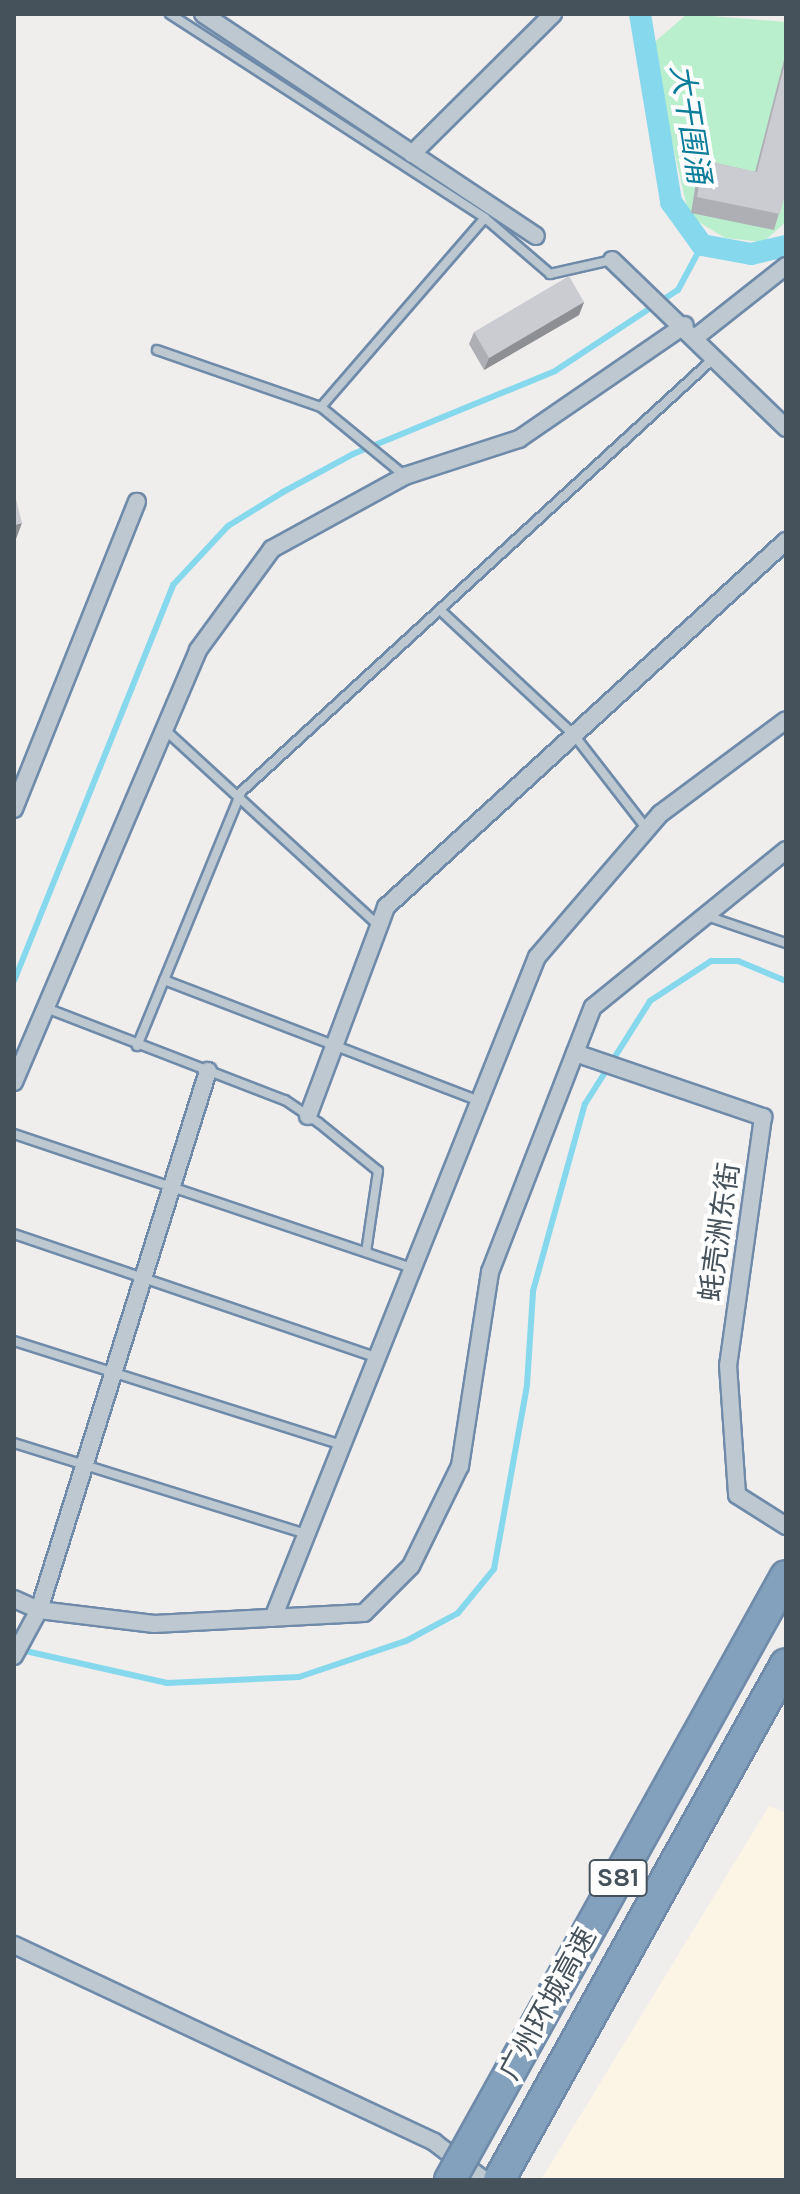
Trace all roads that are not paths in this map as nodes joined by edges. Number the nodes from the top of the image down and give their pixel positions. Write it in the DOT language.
graph roads {
  1 [pos="170,14"];
  2 [pos="203,14"];
  3 [pos="553,14"];
  4 [pos="412,154"];
  5 [pos="485,218"];
  6 [pos="536,236"];
  7 [pos="612,260"];
  8 [pos="786,266"];
  9 [pos="690,331"];
  10 [pos="157,350"];
  11 [pos="716,357"];
  12 [pos="321,407"];
  13 [pos="786,428"];
  14 [pos="405,476"];
  15 [pos="137,502"];
  16 [pos="786,541"];
  17 [pos="440,610"];
  18 [pos="786,720"];
  19 [pos="164,729"];
  20 [pos="574,735"];
  21 [pos="239,797"];
  22 [pos="14,809"];
  23 [pos="647,829"];
  24 [pos="786,850"];
  25 [pos="706,916"];
  26 [pos="379,925"];
  27 [pos="786,943"];
  28 [pos="164,980"];
  29 [pos="46,1008"];
  30 [pos="137,1046"];
  31 [pos="334,1046"];
  32 [pos="575,1053"];
  33 [pos="208,1071"];
  34 [pos="14,1082"];
  35 [pos="479,1101"];
  36 [pos="308,1116"];
  37 [pos="14,1134"];
  38 [pos="171,1187"];
  39 [pos="14,1234"];
  40 [pos="366,1252"];
  41 [pos="412,1268"];
  42 [pos="143,1278"];
  43 [pos="14,1341"];
  44 [pos="376,1357"];
  45 [pos="113,1373"];
  46 [pos="14,1443"];
  47 [pos="342,1445"];
  48 [pos="84,1465"];
  49 [pos="786,1526"];
  50 [pos="306,1534"];
  51 [pos="786,1576"];
  52 [pos="14,1599"];
  53 [pos="36,1614"];
  54 [pos="273,1618"];
  55 [pos="14,1656"];
  56 [pos="786,1664"];
  57 [pos="14,1945"];
  58 [pos="450,2180"];
  59 [pos="484,2180"];
  60 [pos="499,2180"];
  1 -- 5 [label="lane"];
  2 -- 4 [label="street"];
  3 -- 4 [label="street"];
  4 -- 6 [label="street"];
  5 -- 7 [label="lane"];
  5 -- 12 [label="lane"];
  7 -- 9 [label="street"];
  8 -- 9 [label="street"];
  9 -- 11 [label="street"];
  9 -- 14 [label="street"];
  10 -- 12 [label="lane"];
  11 -- 13 [label="street"];
  11 -- 17 [label="lane"];
  12 -- 14 [label="lane"];
  14 -- 19 [label="street"];
  15 -- 22 [label="street"];
  16 -- 20 [label="street"];
  17 -- 20 [label="lane"];
  17 -- 21 [label="lane"];
  18 -- 23 [label="street"];
  19 -- 21 [label="lane"];
  19 -- 29 [label="street"];
  20 -- 23 [label="lane"];
  20 -- 26 [label="street"];
  21 -- 26 [label="lane"];
  21 -- 28 [label="lane"];
  23 -- 35 [label="street"];
  24 -- 25 [label="street"];
  25 -- 27 [label="lane"];
  25 -- 32 [label="street"];
  26 -- 31 [label="street"];
  28 -- 30 [label="lane"];
  28 -- 31 [label="lane"];
  29 -- 30 [label="lane"];
  29 -- 34 [label="street"];
  30 -- 33 [label="lane"];
  31 -- 35 [label="lane"];
  31 -- 36 [label="street"];
  32 -- 49 [label="street, 蚝壳洲东街"];
  32 -- 54 [label="street"];
  33 -- 36 [label="lane"];
  33 -- 38 [label="street"];
  35 -- 41 [label="street"];
  36 -- 40 [label="lane"];
  37 -- 38 [label="lane"];
  38 -- 40 [label="lane"];
  38 -- 42 [label="street"];
  39 -- 42 [label="lane"];
  40 -- 41 [label="lane"];
  41 -- 44 [label="street"];
  42 -- 44 [label="lane"];
  42 -- 45 [label="street"];
  43 -- 45 [label="lane"];
  44 -- 47 [label="street"];
  45 -- 47 [label="lane"];
  45 -- 48 [label="street"];
  46 -- 48 [label="lane"];
  47 -- 50 [label="street"];
  48 -- 50 [label="lane"];
  48 -- 53 [label="street"];
  50 -- 54 [label="street"];
  51 -- 58 [label="highway, 广州环城高速 / S81, bridge"];
  52 -- 53 [label="street"];
  53 -- 54 [label="street"];
  53 -- 55 [label="street"];
  56 -- 60 [label="highway, 广州环城高速 / S81"];
  57 -- 59 [label="street"];
}
